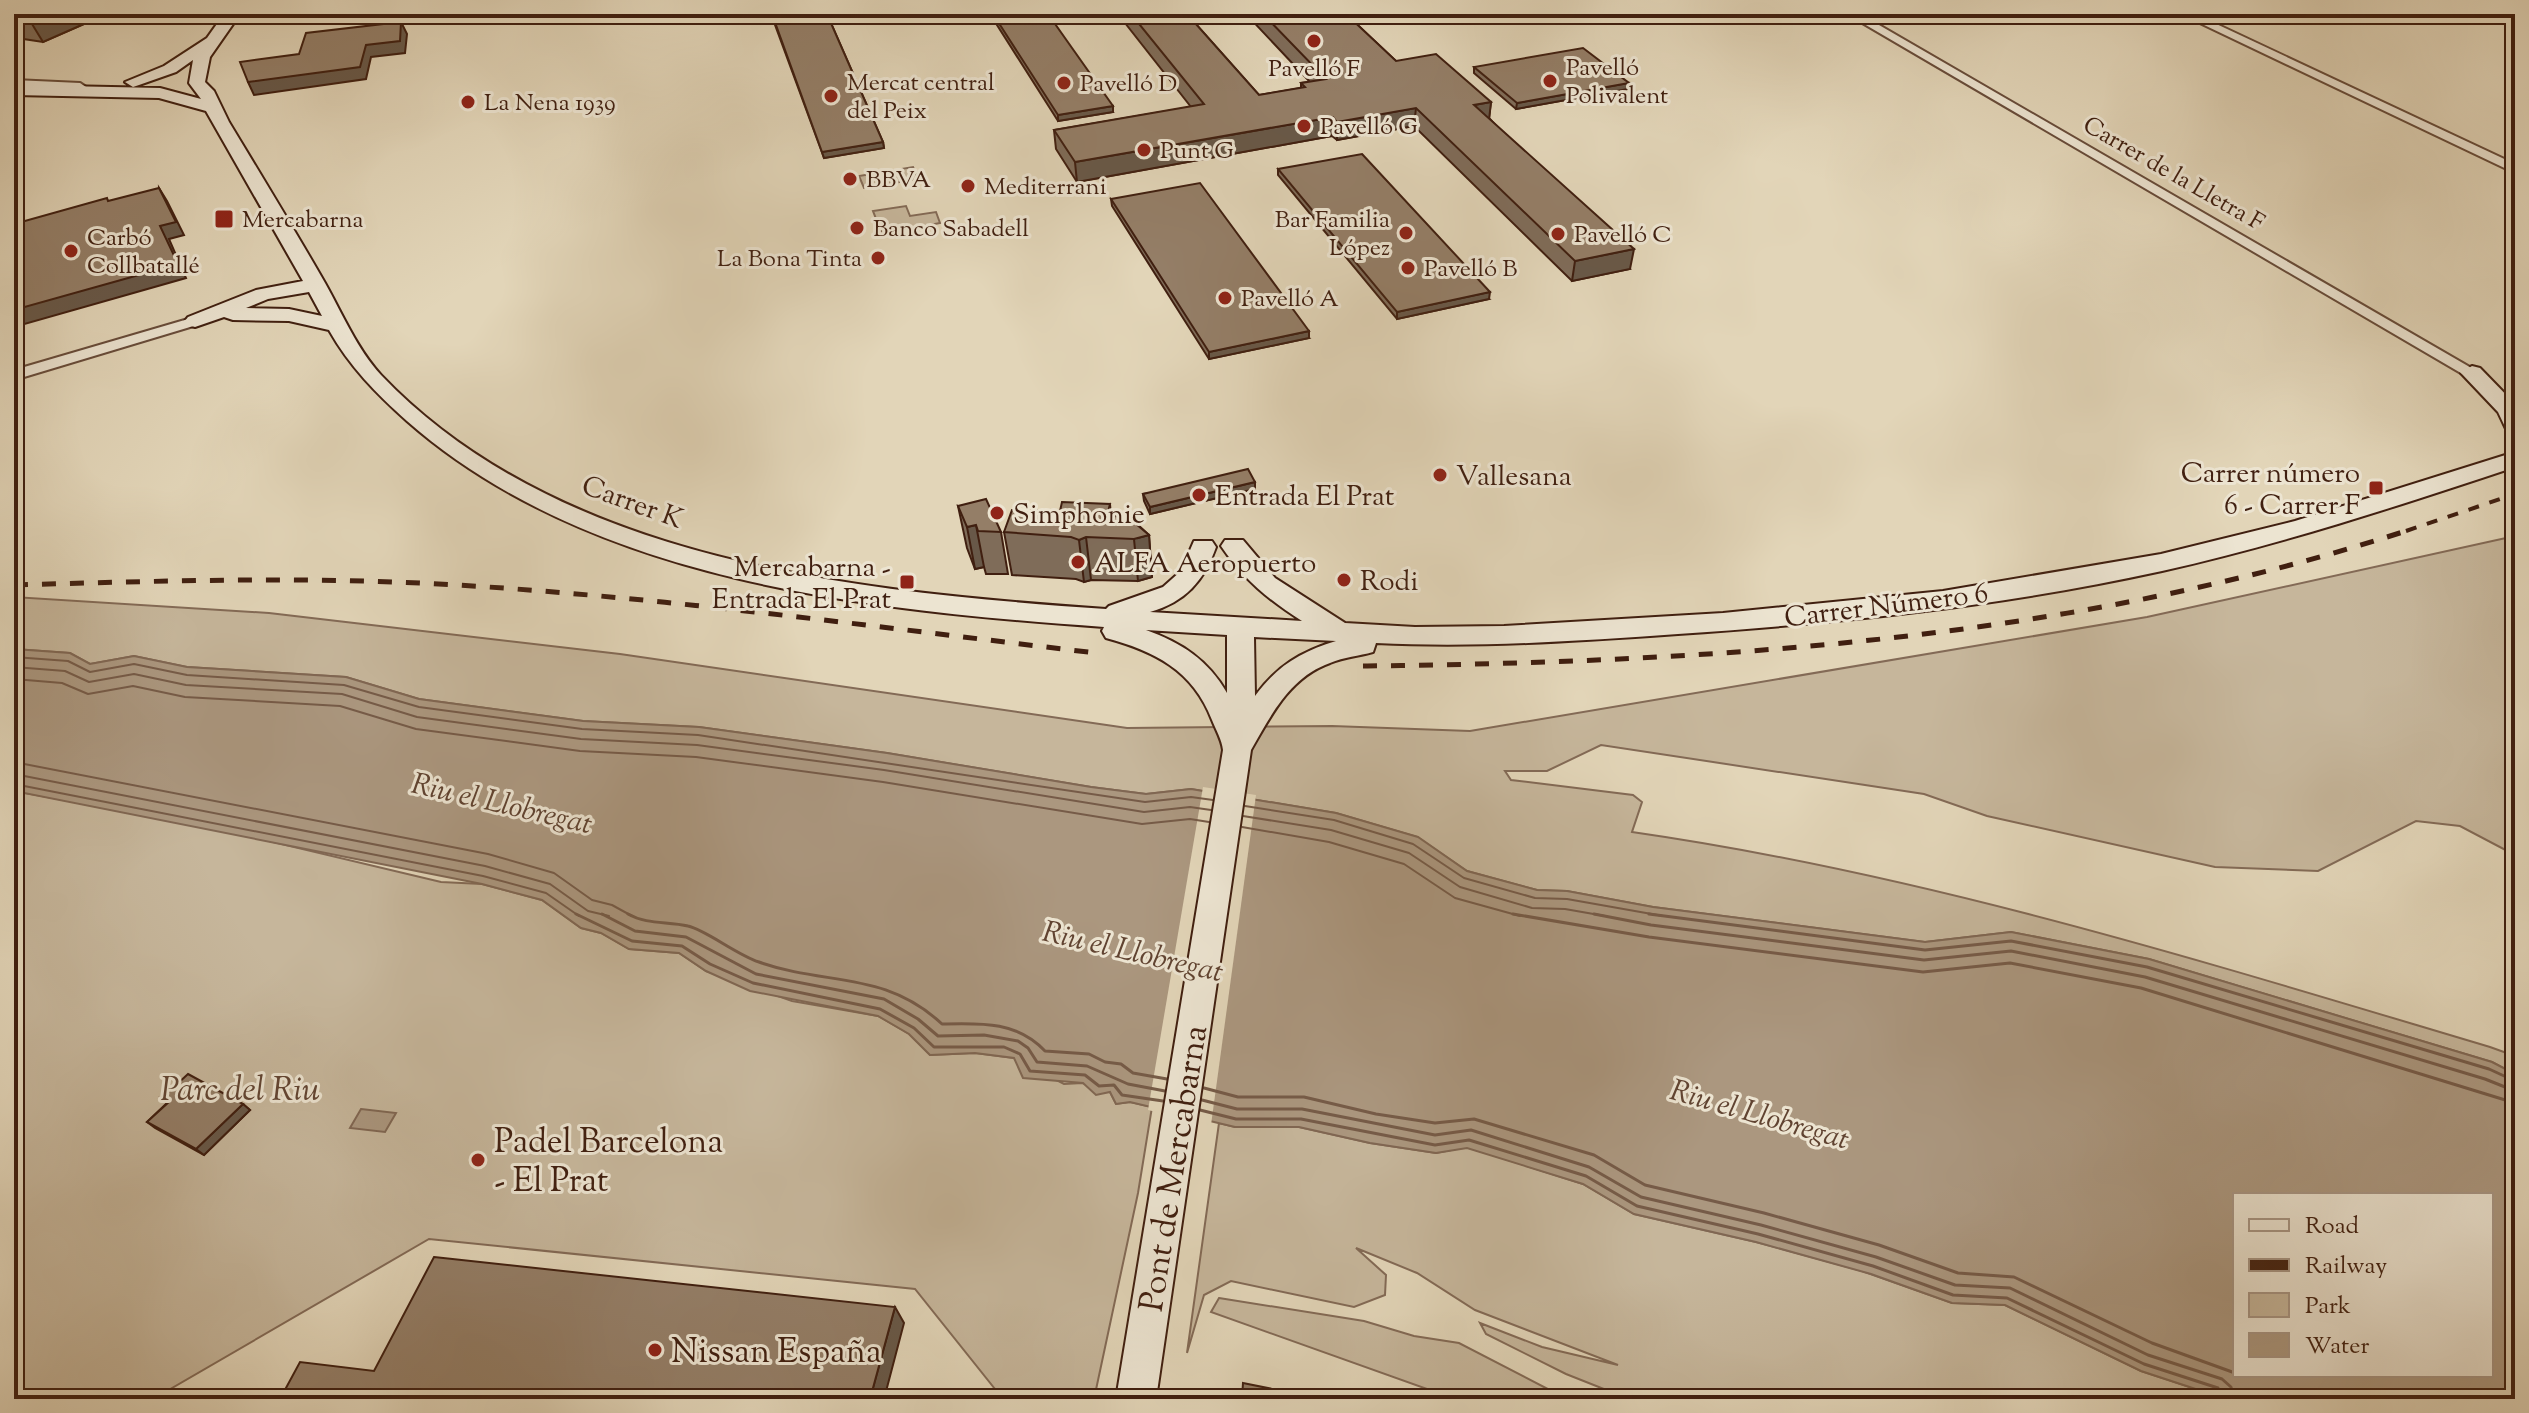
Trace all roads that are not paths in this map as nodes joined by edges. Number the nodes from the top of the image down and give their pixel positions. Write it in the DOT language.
graph roads {
  1 [pos="232,14"];
  2 [pos="250,14"];
  3 [pos="1852,14"];
  4 [pos="2186,14"];
  5 [pos="2206,14"];
  6 [pos="211,41"];
  7 [pos="208,83"];
  8 [pos="128,86"];
  9 [pos="15,90"];
  10 [pos="2515,158"];
  11 [pos="2515,169"];
  12 [pos="290,243"];
  13 [pos="316,285"];
  14 [pos="231,309"];
  15 [pos="195,321"];
  16 [pos="337,325"];
  17 [pos="2472,373"];
  18 [pos="14,375"];
  19 [pos="2515,388"];
  20 [pos="2515,397"];
  21 [pos="2515,426"];
  22 [pos="2515,434"];
  23 [pos="2510,460"];
  24 [pos="1234,546"];
  25 [pos="1203,547"];
  26 [pos="1051,617"];
  27 [pos="1091,618"];
  28 [pos="1240,629"];
  29 [pos="1340,633"];
  30 [pos="1415,636"];
  31 [pos="1237,750"];
  32 [pos="1136,1399"];
  1 -- 6 [label="main road"];
  2 -- 7 [label="main road"];
  3 -- 17 [label="street, Carrer de la Lletra F"];
  4 -- 11 [label="street"];
  5 -- 10 [label="street"];
  6 -- 7 [label="main road"];
  6 -- 8 [label="main road"];
  7 -- 8 [label="main road"];
  7 -- 8 [label="main road"];
  7 -- 12 [label="main road, Carrer K"];
  8 -- 9 [label="main road"];
  12 -- 13 [label="main road, Carrer K"];
  12 -- 14 [label="main road"];
  13 -- 14 [label="main road"];
  13 -- 16 [label="main road, Carrer K"];
  14 -- 15 [label="main road"];
  14 -- 16 [label="main road"];
  15 -- 18 [label="street"];
  16 -- 26 [label="main road, Carrer K"];
  17 -- 19 [label="main road"];
  17 -- 20 [label="main road"];
  17 -- 21 [label="main road"];
  22 -- 23 [label="main road"];
  23 -- 30 [label="main road, Carrer Número 6"];
  24 -- 29 [label="main road"];
  25 -- 27 [label="main road"];
  26 -- 27 [label="main road, Carrer K"];
  26 -- 31 [label="main road"];
  27 -- 28 [label="main road, Carrer K"];
  28 -- 29 [label="main road, Carrer Número 6"];
  28 -- 31 [label="main road, Pont de Mercabarna"];
  29 -- 30 [label="main road, Carrer Número 6"];
  30 -- 31 [label="main road"];
  31 -- 32 [label="main road, Pont de Mercabarna"];
}
